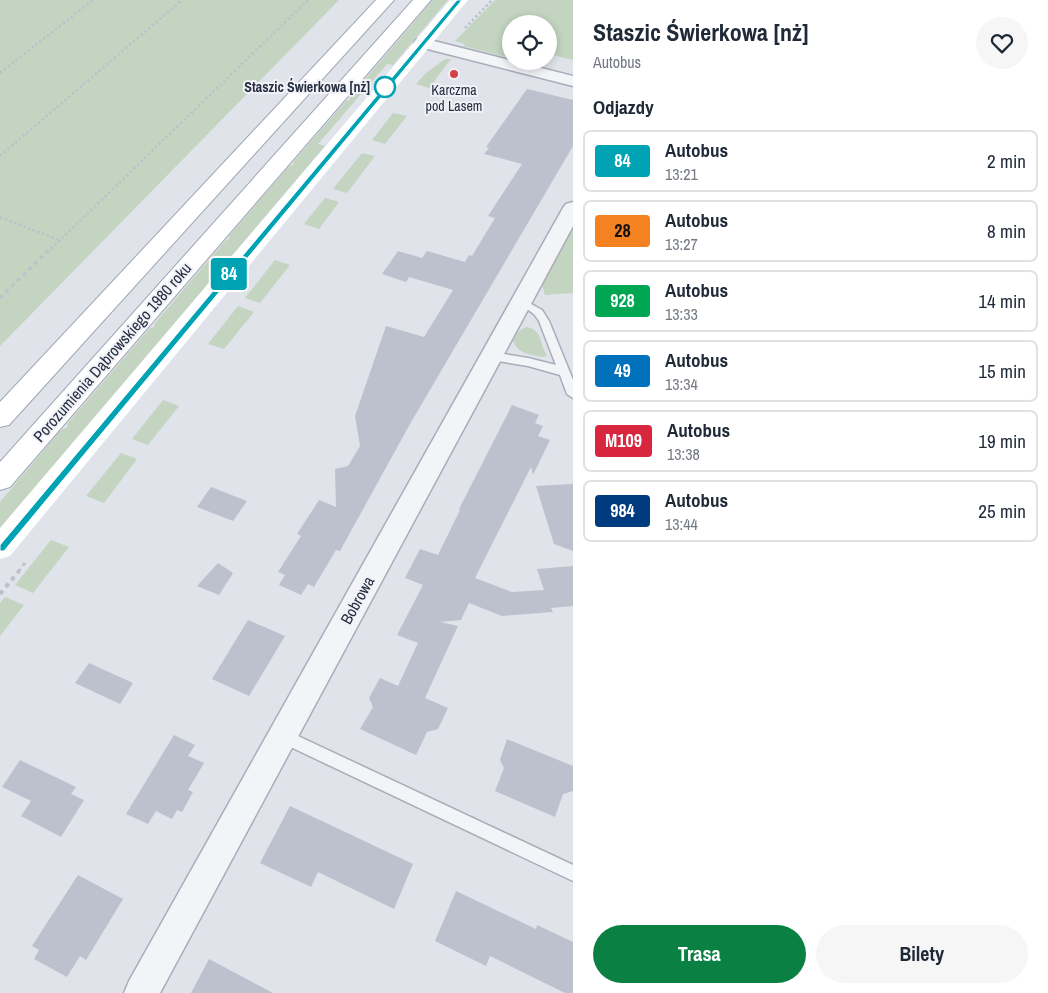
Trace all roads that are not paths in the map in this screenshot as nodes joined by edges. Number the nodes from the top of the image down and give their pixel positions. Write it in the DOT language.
graph roads {
  1 [pos="385,0"];
  2 [pos="422,0"];
  3 [pos="459,0"];
  4 [pos="422,43"];
  5 [pos="573,81"];
  6 [pos="573,208"];
  7 [pos="522,302"];
  8 [pos="492,356"];
  9 [pos="564,372"];
  10 [pos="573,394"];
  11 [pos="0,418"];
  12 [pos="0,480"];
  13 [pos="0,548"];
  14 [pos="283,736"];
  15 [pos="573,873"];
  16 [pos="141,993"];
  1 -- 11 [label="main road"];
  2 -- 12 [label="main road, Porozumienia Dąbrowskiego 1980 roku"];
  3 -- 4 [label="main road"];
  4 -- 5 [label="street"];
  4 -- 13 [label="main road"];
  6 -- 7 [label="street, Bobrowa"];
  7 -- 8 [label="street, Bobrowa"];
  7 -- 9 [label="lane"];
  8 -- 9 [label="lane"];
  8 -- 14 [label="street, Bobrowa"];
  9 -- 10 [label="lane"];
  14 -- 15 [label="lane"];
  14 -- 16 [label="street, Bobrowa"];
}
